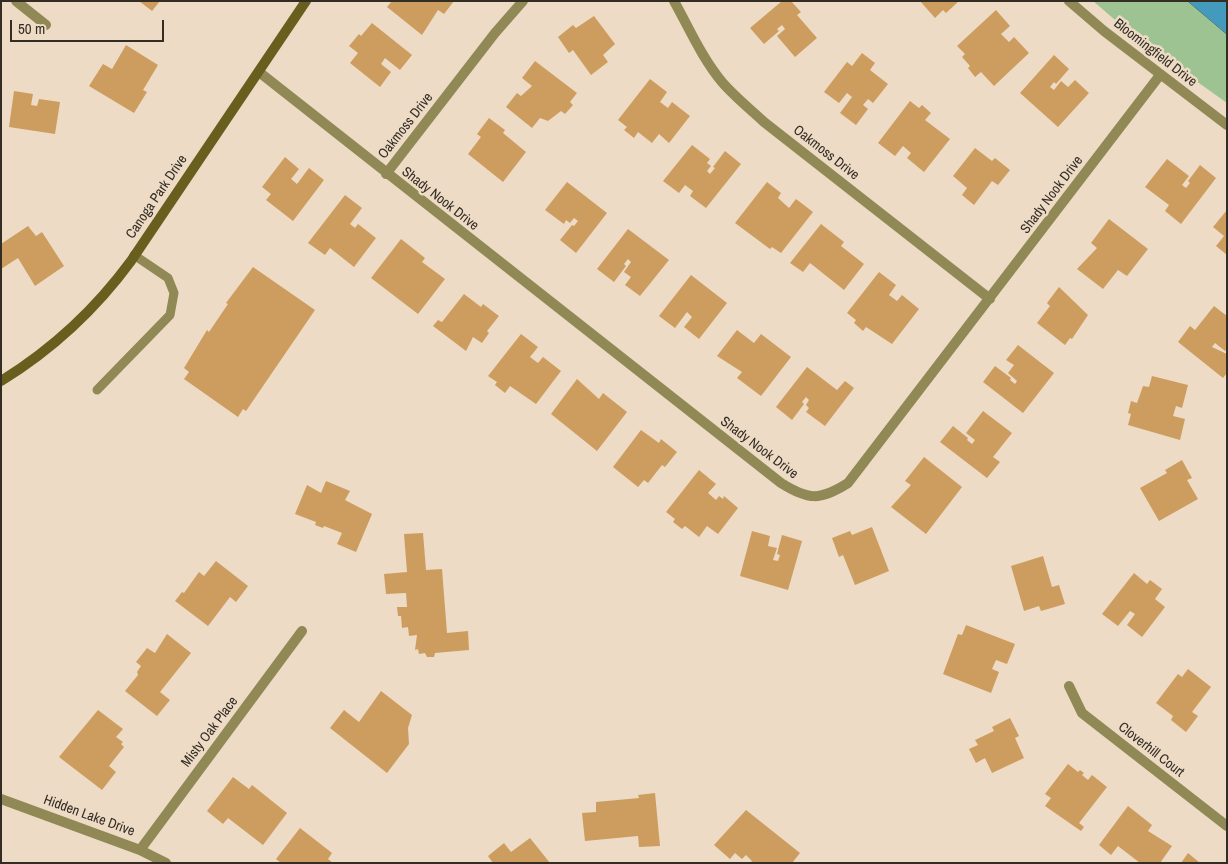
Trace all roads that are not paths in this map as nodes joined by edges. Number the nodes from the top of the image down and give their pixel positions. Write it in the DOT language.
graph roads {
  1 [pos="16,1"];
  2 [pos="306,1"];
  3 [pos="523,1"];
  4 [pos="674,1"];
  5 [pos="1069,1"];
  6 [pos="46,25"];
  7 [pos="259,72"];
  8 [pos="1160,75"];
  9 [pos="1227,125"];
  10 [pos="386,174"];
  11 [pos="134,255"];
  12 [pos="990,299"];
  13 [pos="1,381"];
  14 [pos="97,390"];
  15 [pos="302,631"];
  16 [pos="1069,686"];
  17 [pos="1,799"];
  18 [pos="1227,826"];
  19 [pos="140,850"];
  20 [pos="166,863"];
  1 -- 6 [label="street"];
  2 -- 7 [label="street, Canoga Park Drive"];
  3 -- 10 [label="street, Oakmoss Drive"];
  4 -- 12 [label="street, Oakmoss Drive"];
  5 -- 8 [label="street, Bloomingfield Drive"];
  7 -- 10 [label="street, Shady Nook Drive"];
  7 -- 11 [label="street, Canoga Park Drive"];
  8 -- 9 [label="street, Bloomingfield Drive"];
  8 -- 12 [label="street, Shady Nook Drive"];
  10 -- 12 [label="street, Shady Nook Drive"];
  11 -- 13 [label="street, Canoga Park Drive"];
  11 -- 14 [label="lane"];
  15 -- 19 [label="street, Misty Oak Place"];
  16 -- 18 [label="street, Cloverhill Court"];
  17 -- 19 [label="street, Hidden Lake Drive"];
  19 -- 20 [label="street, Hidden Lake Drive"];
}
